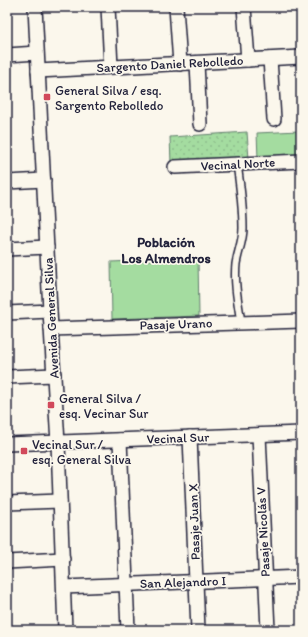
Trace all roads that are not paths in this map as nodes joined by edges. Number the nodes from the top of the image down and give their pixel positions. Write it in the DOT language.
graph roads {
  1 [pos="35,7"];
  2 [pos="108,7"];
  3 [pos="176,7"];
  4 [pos="244,7"];
  5 [pos="38,53"];
  6 [pos="7,55"];
  7 [pos="301,57"];
  8 [pos="270,59"];
  9 [pos="248,60"];
  10 [pos="197,63"];
  11 [pos="180,64"];
  12 [pos="111,67"];
  13 [pos="38,71"];
  14 [pos="274,120"];
  15 [pos="200,124"];
  16 [pos="301,161"];
  17 [pos="237,164"];
  18 [pos="175,167"];
  19 [pos="44,180"];
  20 [pos="7,182"];
  21 [pos="47,247"];
  22 [pos="7,249"];
  23 [pos="50,311"];
  24 [pos="7,313"];
  25 [pos="301,320"];
  26 [pos="241,322"];
  27 [pos="51,329"];
  28 [pos="54,375"];
  29 [pos="7,377"];
  30 [pos="301,433"];
  31 [pos="259,435"];
  32 [pos="190,437"];
  33 [pos="120,440"];
  34 [pos="58,443"];
  35 [pos="7,444"];
  36 [pos="60,501"];
  37 [pos="7,503"];
  38 [pos="63,560"];
  39 [pos="7,562"];
  40 [pos="301,577"];
  41 [pos="265,579"];
  42 [pos="196,582"];
  43 [pos="126,585"];
  44 [pos="64,587"];
  45 [pos="66,630"];
  46 [pos="128,630"];
  47 [pos="198,630"];
  48 [pos="268,630"];
  1 -- 5 [label="street, Avenida General Silva"];
  2 -- 12 [label="street"];
  3 -- 11 [label="street"];
  4 -- 9 [label="street"];
  5 -- 6 [label="street"];
  5 -- 13 [label="street, Avenida General Silva"];
  7 -- 8 [label="street, Sargento Daniel Rebolledo"];
  8 -- 9 [label="street, Sargento Daniel Rebolledo"];
  8 -- 14 [label="street"];
  9 -- 10 [label="street, Sargento Daniel Rebolledo"];
  10 -- 11 [label="street, Sargento Daniel Rebolledo"];
  10 -- 15 [label="street"];
  11 -- 12 [label="street, Sargento Daniel Rebolledo"];
  12 -- 13 [label="street, Sargento Daniel Rebolledo"];
  13 -- 19 [label="street, Avenida General Silva"];
  16 -- 17 [label="street, Vecinal Norte"];
  17 -- 18 [label="street, Vecinal Norte"];
  17 -- 26 [label="lane"];
  19 -- 20 [label="street"];
  19 -- 21 [label="street, Avenida General Silva"];
  21 -- 22 [label="street"];
  21 -- 23 [label="street, Avenida General Silva"];
  23 -- 24 [label="street"];
  23 -- 27 [label="street, Avenida General Silva"];
  25 -- 26 [label="street, Pasaje Urano"];
  26 -- 27 [label="street, Pasaje Urano"];
  27 -- 28 [label="street, Avenida General Silva"];
  28 -- 29 [label="street"];
  28 -- 34 [label="street, Avenida General Silva"];
  30 -- 31 [label="street, Vecinal Sur"];
  31 -- 32 [label="street, Vecinal Sur"];
  31 -- 41 [label="street, Pasaje Nicolás V"];
  32 -- 33 [label="street, Vecinal Sur"];
  32 -- 42 [label="street, Pasaje Juan X"];
  33 -- 34 [label="street, Vecinal Sur"];
  33 -- 43 [label="street"];
  34 -- 35 [label="street, Vecinal Sur"];
  34 -- 36 [label="street, Avenida General Silva"];
  36 -- 37 [label="street"];
  36 -- 38 [label="street, Avenida General Silva"];
  38 -- 39 [label="street"];
  38 -- 44 [label="street, Avenida General Silva"];
  40 -- 41 [label="street, San Alejandro I"];
  41 -- 42 [label="street, San Alejandro I"];
  41 -- 48 [label="street, Pasaje Nicolás V"];
  42 -- 43 [label="street, San Alejandro I"];
  42 -- 47 [label="street, Pasaje Juan X"];
  43 -- 44 [label="street, San Alejandro I"];
  43 -- 46 [label="street"];
  44 -- 45 [label="street, Avenida General Silva"];
}
